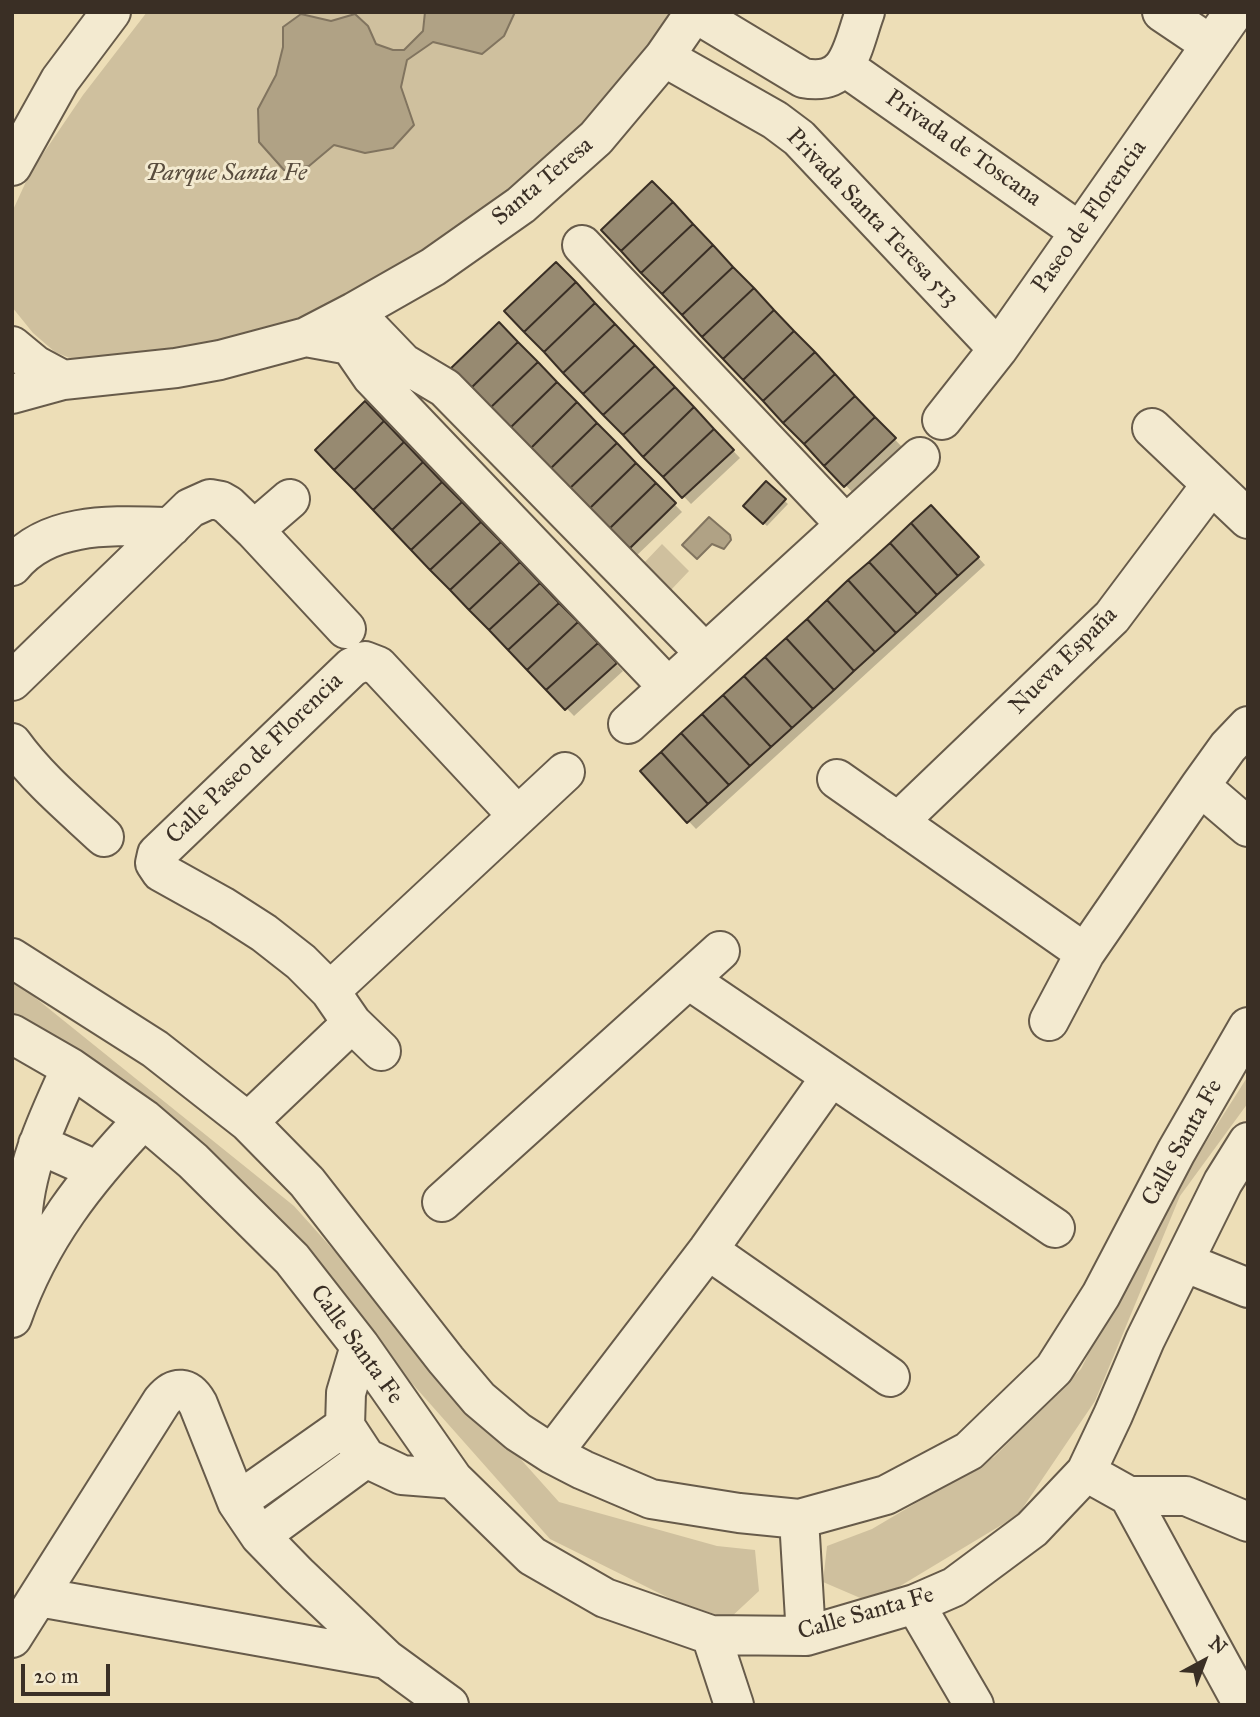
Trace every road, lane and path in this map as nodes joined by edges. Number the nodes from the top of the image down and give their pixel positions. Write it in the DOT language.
graph roads {
  1 [pos="111,12"];
  2 [pos="865,12"];
  3 [pos="1162,12"];
  4 [pos="1234,12"];
  5 [pos="695,13"];
  6 [pos="1211,45"];
  7 [pos="664,57"];
  8 [pos="845,67"];
  9 [pos="12,166"];
  10 [pos="1080,232"];
  11 [pos="582,245"];
  12 [pos="354,312"];
  13 [pos="306,337"];
  14 [pos="12,346"];
  15 [pos="998,349"];
  16 [pos="63,380"];
  17 [pos="12,394"];
  18 [pos="942,420"];
  19 [pos="1152,428"];
  20 [pos="920,457"];
  21 [pos="1211,485"];
  22 [pos="552,497"];
  23 [pos="290,499"];
  24 [pos="1248,519"];
  25 [pos="846,525"];
  26 [pos="171,527"];
  27 [pos="254,530"];
  28 [pos="518,531"];
  29 [pos="12,566"];
  30 [pos="346,629"];
  31 [pos="705,653"];
  32 [pos="12,681"];
  33 [pos="668,687"];
  34 [pos="628,724"];
  35 [pos="12,743"];
  36 [pos="1241,746"];
  37 [pos="565,772"];
  38 [pos="837,779"];
  39 [pos="1200,786"];
  40 [pos="517,815"];
  41 [pos="898,822"];
  42 [pos="1248,827"];
  43 [pos="104,837"];
  44 [pos="720,951"];
  45 [pos="1085,953"];
  46 [pos="12,958"];
  47 [pos="689,980"];
  48 [pos="330,992"];
  49 [pos="1049,1021"];
  50 [pos="352,1023"];
  51 [pos="1248,1027"];
  52 [pos="12,1034"];
  53 [pos="381,1051"];
  54 [pos="71,1068"];
  55 [pos="831,1078"];
  56 [pos="144,1119"];
  57 [pos="248,1122"];
  58 [pos="1248,1142"];
  59 [pos="38,1144"];
  60 [pos="96,1170"];
  61 [pos="442,1202"];
  62 [pos="1055,1228"];
  63 [pos="708,1250"];
  64 [pos="1184,1262"];
  65 [pos="24,1283"];
  66 [pos="1248,1287"];
  67 [pos="12,1318"];
  68 [pos="360,1346"];
  69 [pos="890,1377"];
  70 [pos="345,1426"];
  71 [pos="552,1454"];
  72 [pos="366,1458"];
  73 [pos="1086,1472"];
  74 [pos="453,1479"];
  75 [pos="1129,1496"];
  76 [pos="237,1502"];
  77 [pos="799,1518"];
  78 [pos="1248,1522"];
  79 [pos="260,1536"];
  80 [pos="39,1597"];
  81 [pos="915,1604"];
  82 [pos="711,1635"];
  83 [pos="806,1636"];
  84 [pos="12,1638"];
  85 [pos="386,1659"];
  86 [pos="449,1705"];
  87 [pos="734,1705"];
  88 [pos="974,1705"];
  89 [pos="1243,1705"];
  1 -- 9 [label="street"];
  2 -- 8 [label="street"];
  3 -- 6 [label="street"];
  4 -- 6 [label="street, Paseo de Florencia"];
  5 -- 7 [label="street, Santa Teresa"];
  5 -- 8 [label="street"];
  6 -- 10 [label="street, Paseo de Florencia"];
  7 -- 12 [label="street, Santa Teresa"];
  7 -- 15 [label="street, Privada Santa Teresa 513"];
  8 -- 10 [label="street, Privada de Toscana"];
  10 -- 15 [label="street, Paseo de Florencia"];
  11 -- 25 [label="street"];
  12 -- 13 [label="street, Santa Teresa"];
  12 -- 22 [label="street"];
  13 -- 16 [label="street, Santa Teresa"];
  13 -- 28 [label="street, Santa Teresa"];
  14 -- 16 [label="street"];
  15 -- 18 [label="street, Paseo de Florencia"];
  16 -- 17 [label="street, Santa Teresa"];
  19 -- 21 [label="street"];
  20 -- 25 [label="street"];
  21 -- 24 [label="street"];
  21 -- 41 [label="street, Nueva España"];
  22 -- 28 [label="street"];
  22 -- 31 [label="street"];
  23 -- 27 [label="street"];
  25 -- 31 [label="street"];
  26 -- 27 [label="street"];
  26 -- 29 [label="street"];
  26 -- 32 [label="street"];
  27 -- 30 [label="street"];
  28 -- 33 [label="street, Santa Teresa"];
  31 -- 33 [label="street"];
  33 -- 34 [label="street"];
  35 -- 43 [label="street"];
  36 -- 39 [label="street"];
  37 -- 40 [label="street"];
  38 -- 41 [label="street"];
  39 -- 42 [label="street"];
  39 -- 45 [label="street"];
  40 -- 48 [label="street"];
  40 -- 48 [label="street, Calle Paseo de Florencia"];
  41 -- 45 [label="street"];
  44 -- 47 [label="street"];
  45 -- 49 [label="street"];
  46 -- 57 [label="street, Calle Santa Fe"];
  47 -- 55 [label="street"];
  47 -- 61 [label="street"];
  48 -- 50 [label="street, Calle Paseo de Florencia"];
  50 -- 53 [label="street, Calle Paseo de Florencia"];
  50 -- 57 [label="street"];
  51 -- 77 [label="street, Calle Santa Fe"];
  52 -- 54 [label="street, Calle Santa Fe"];
  54 -- 56 [label="street, Calle Santa Fe"];
  54 -- 59 [label="street"];
  55 -- 62 [label="street"];
  55 -- 63 [label="street"];
  56 -- 60 [label="street"];
  56 -- 68 [label="street, Calle Santa Fe"];
  57 -- 71 [label="street, Calle Santa Fe"];
  58 -- 64 [label="street, Calle Santa Fe"];
  59 -- 60 [label="street"];
  59 -- 65 [label="street"];
  60 -- 65 [label="street"];
  63 -- 69 [label="street"];
  63 -- 71 [label="street"];
  64 -- 66 [label="street"];
  64 -- 73 [label="street, Calle Santa Fe"];
  65 -- 67 [label="street"];
  68 -- 70 [label="street"];
  68 -- 74 [label="street, Calle Santa Fe"];
  70 -- 72 [label="street"];
  70 -- 76 [label="street"];
  71 -- 77 [label="street, Calle Santa Fe"];
  72 -- 74 [label="street"];
  72 -- 79 [label="street"];
  73 -- 75 [label="street"];
  73 -- 81 [label="street, Calle Santa Fe"];
  74 -- 82 [label="street, Calle Santa Fe"];
  75 -- 78 [label="street"];
  75 -- 89 [label="street"];
  76 -- 79 [label="street"];
  76 -- 80 [label="street"];
  77 -- 83 [label="street"];
  79 -- 85 [label="street"];
  80 -- 84 [label="street"];
  80 -- 85 [label="street"];
  81 -- 83 [label="street, Calle Santa Fe"];
  81 -- 88 [label="street"];
  82 -- 83 [label="street, Calle Santa Fe"];
  82 -- 87 [label="street"];
  85 -- 86 [label="street"];
}
